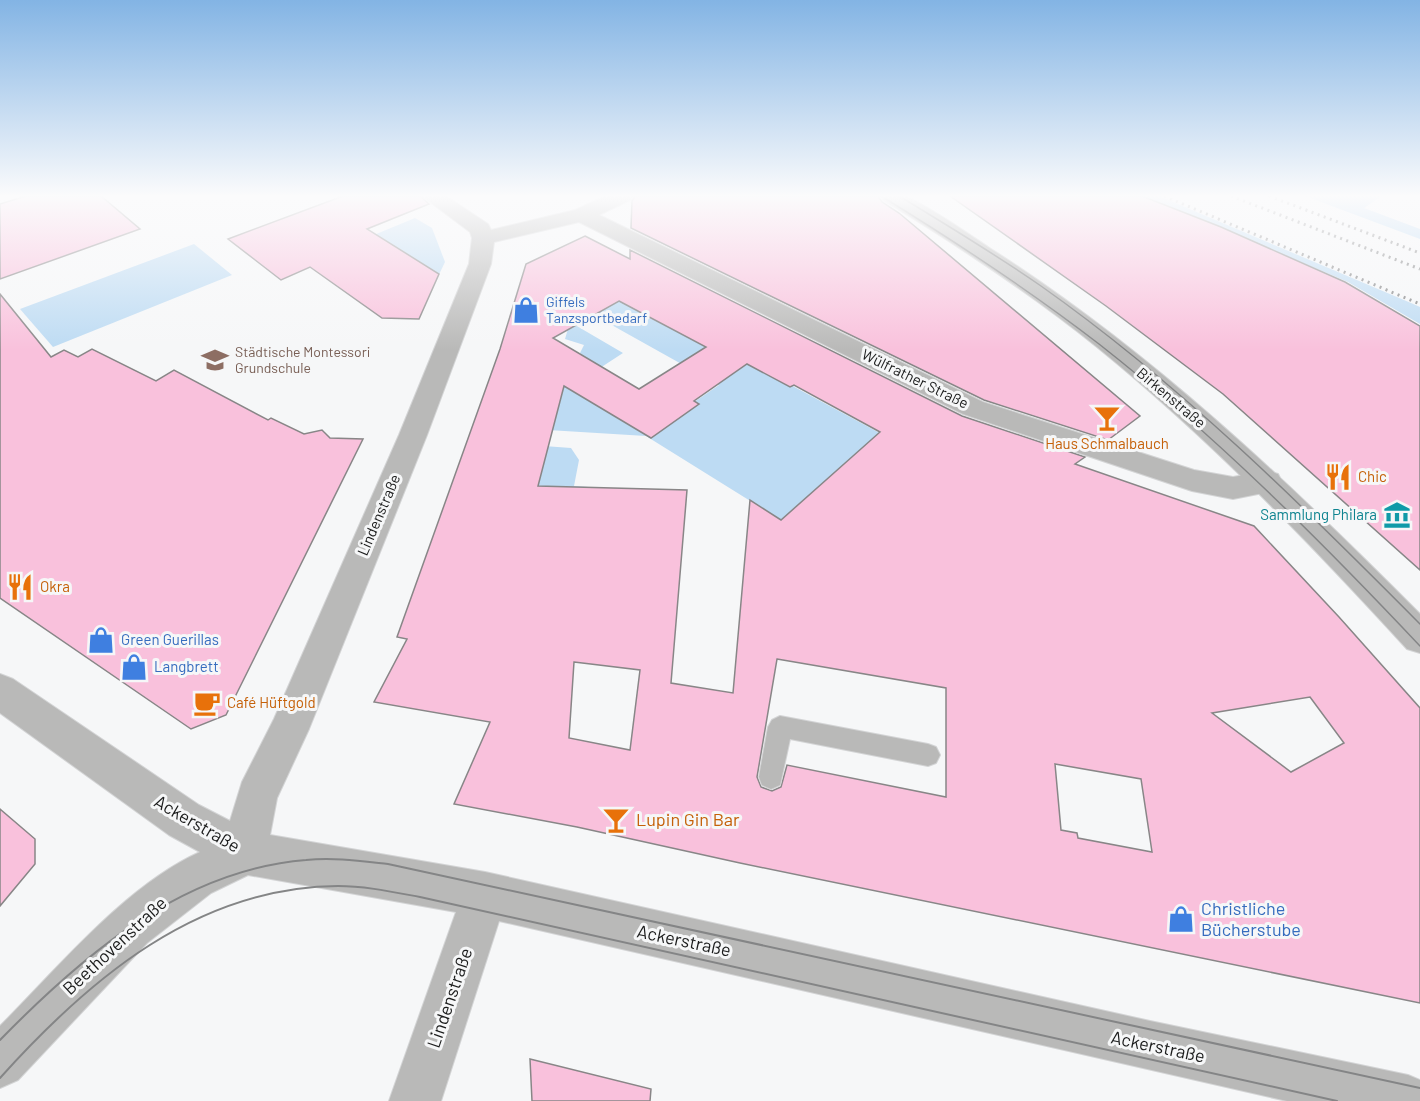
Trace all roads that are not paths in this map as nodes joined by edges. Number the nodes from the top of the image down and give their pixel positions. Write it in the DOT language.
graph roads {
  1 [pos="482,247"];
  2 [pos="648,247"];
  3 [pos="972,247"];
  4 [pos="1267,482"];
  5 [pos="1420,638"];
  6 [pos="0,691"];
  7 [pos="928,755"];
  8 [pos="771,777"];
  9 [pos="247,853"];
  10 [pos="485,895"];
  11 [pos="0,1062"];
  12 [pos="415,1101"];
  13 [pos="1408,1101"];
  1 -- 9 [label="street, Lindenstraße"];
  2 -- 4 [label="street, Wülfrather Straße"];
  3 -- 4 [label="street, Birkenstraße"];
  4 -- 5 [label="street, Birkenstraße"];
  6 -- 9 [label="street, Ackerstraße"];
  7 -- 8 [label="lane"];
  9 -- 10 [label="street, Ackerstraße"];
  9 -- 11 [label="street, Beethovenstraße"];
  10 -- 12 [label="street, Lindenstraße"];
  10 -- 13 [label="street, Ackerstraße"];
}
